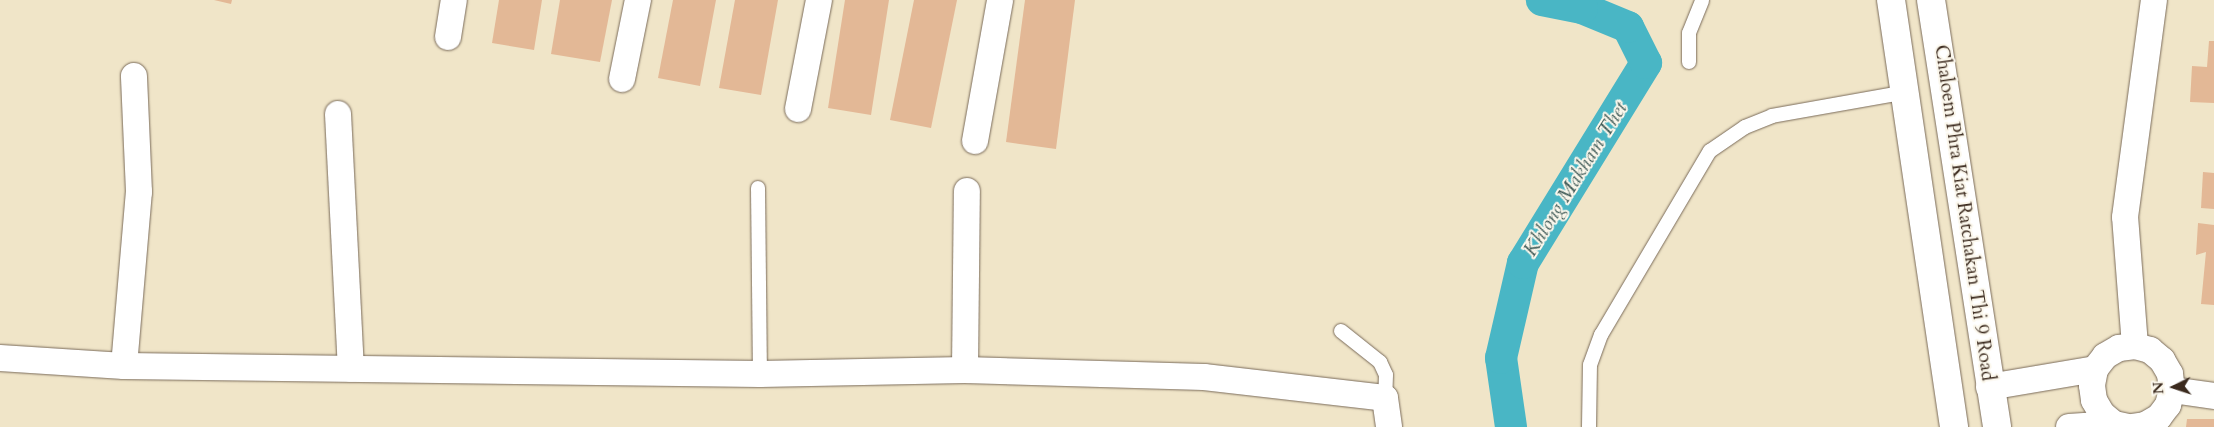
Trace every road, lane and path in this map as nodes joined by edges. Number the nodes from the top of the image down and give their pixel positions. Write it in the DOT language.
graph roads {
  1 [pos="454,0"];
  2 [pos="638,0"];
  3 [pos="819,0"];
  4 [pos="1000,0"];
  5 [pos="1702,0"];
  6 [pos="1892,0"];
  7 [pos="1931,0"];
  8 [pos="2154,0"];
  9 [pos="448,37"];
  10 [pos="1689,62"];
  11 [pos="134,76"];
  12 [pos="622,79"];
  13 [pos="1906,92"];
  14 [pos="798,110"];
  15 [pos="338,114"];
  16 [pos="975,141"];
  17 [pos="758,188"];
  18 [pos="967,192"];
  19 [pos="1341,331"];
  20 [pos="2134,346"];
  21 [pos="0,358"];
  22 [pos="124,366"];
  23 [pos="351,369"];
  24 [pos="2095,369"];
  25 [pos="965,370"];
  26 [pos="760,374"];
  27 [pos="1989,387"];
  28 [pos="2172,390"];
  29 [pos="1950,393"];
  30 [pos="2214,396"];
  31 [pos="1385,398"];
  32 [pos="2125,426"];
  33 [pos="1389,427"];
  34 [pos="1589,427"];
  35 [pos="1954,427"];
  36 [pos="1997,427"];
  37 [pos="2069,427"];
  1 -- 9 [label="street"];
  2 -- 12 [label="street"];
  3 -- 14 [label="street"];
  4 -- 16 [label="street"];
  5 -- 10 [label="lane"];
  6 -- 13 [label="main road, Chaloem Phra Kiat Ratchakan Thi 9 Road"];
  7 -- 27 [label="main road, Chaloem Phra Kiat Ratchakan Thi 9 Road"];
  8 -- 20 [label="street"];
  11 -- 22 [label="street"];
  13 -- 29 [label="main road, Chaloem Phra Kiat Ratchakan Thi 9 Road"];
  13 -- 34 [label="lane"];
  15 -- 23 [label="street"];
  17 -- 26 [label="lane"];
  18 -- 25 [label="street"];
  19 -- 31 [label="lane"];
  20 -- 24 [label="street"];
  20 -- 28 [label="street"];
  21 -- 22 [label="street"];
  22 -- 23 [label="street"];
  23 -- 26 [label="street"];
  24 -- 27 [label="street"];
  24 -- 32 [label="street"];
  25 -- 26 [label="street"];
  25 -- 31 [label="street"];
  27 -- 29 [label="main road"];
  27 -- 36 [label="main road, Chaloem Phra Kiat Ratchakan Thi 9 Road"];
  28 -- 30 [label="street"];
  28 -- 32 [label="street"];
  29 -- 35 [label="main road, Chaloem Phra Kiat Ratchakan Thi 9 Road"];
  31 -- 33 [label="street"];
  32 -- 37 [label="street"];
}
